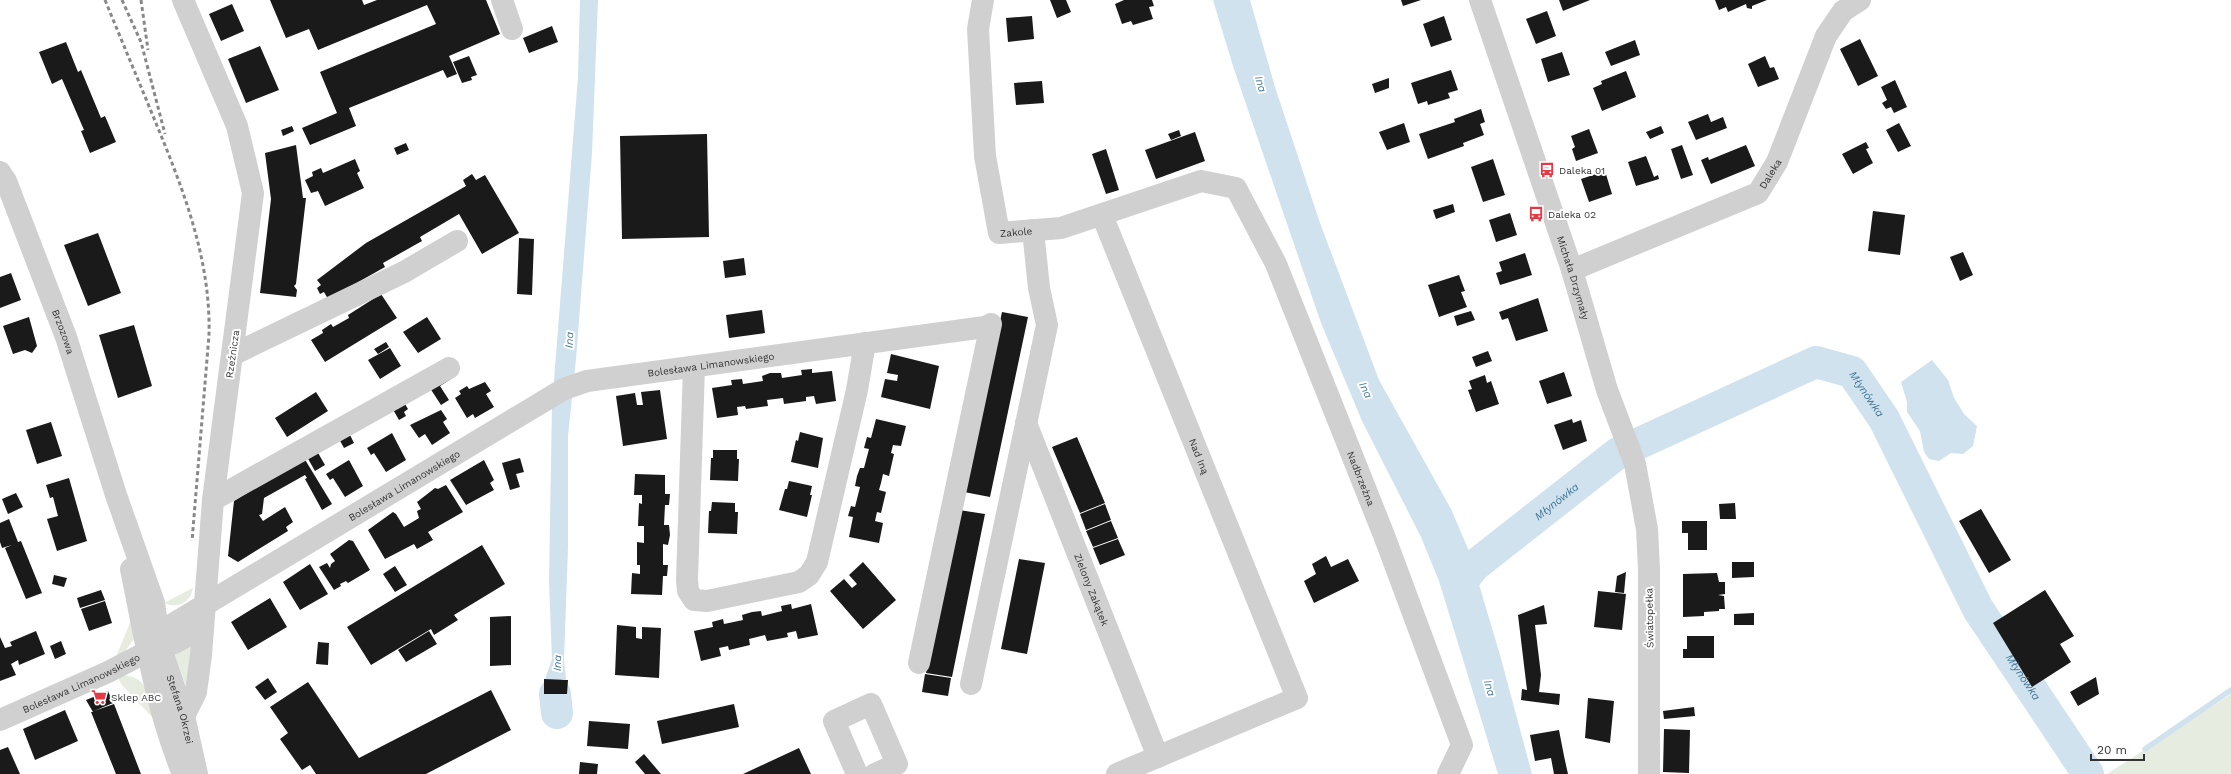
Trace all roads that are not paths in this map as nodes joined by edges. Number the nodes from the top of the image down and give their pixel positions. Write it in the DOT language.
graph roads {
  1 [pos="184,0"];
  2 [pos="502,0"];
  3 [pos="983,0"];
  4 [pos="1480,0"];
  5 [pos="1860,0"];
  6 [pos="512,30"];
  7 [pos="0,172"];
  8 [pos="1236,188"];
  9 [pos="1102,215"];
  10 [pos="1033,230"];
  11 [pos="457,241"];
  12 [pos="1572,270"];
  13 [pos="865,343"];
  14 [pos="232,355"];
  15 [pos="694,367"];
  16 [pos="449,368"];
  17 [pos="1026,423"];
  18 [pos="1635,464"];
  19 [pos="213,500"];
  20 [pos="204,605"];
  21 [pos="203,627"];
  22 [pos="153,649"];
  23 [pos="919,663"];
  24 [pos="971,684"];
  25 [pos="184,716"];
  26 [pos="0,720"];
  27 [pos="1158,757"];
  28 [pos="183,774"];
  29 [pos="196,774"];
  30 [pos="858,774"];
  31 [pos="875,774"];
  32 [pos="1117,774"];
  33 [pos="1448,774"];
  34 [pos="1649,774"];
  1 -- 14 [label="street, Rzeźnicza"];
  2 -- 6 [label="street"];
  3 -- 10 [label="street, Zakole"];
  4 -- 12 [label="street, Michała Drzymały"];
  5 -- 12 [label="street, Daleka"];
  7 -- 22 [label="street, Brzozowa"];
  8 -- 9 [label="street, Zakole"];
  8 -- 33 [label="street, Nadbrzeżna"];
  9 -- 10 [label="street, Zakole"];
  9 -- 27 [label="street, Nad Iną"];
  10 -- 17 [label="street"];
  11 -- 14 [label="street"];
  12 -- 18 [label="street, Michała Drzymały"];
  13 -- 15 [label="street, Bolesława Limanowskiego"];
  13 -- 15 [label="street"];
  13 -- 23 [label="street, Bolesława Limanowskiego"];
  14 -- 19 [label="street, Rzeźnicza"];
  15 -- 20 [label="street, Bolesława Limanowskiego"];
  16 -- 19 [label="street"];
  17 -- 24 [label="street"];
  17 -- 27 [label="street, Zielony Zakątek"];
  18 -- 34 [label="street, Światopełka"];
  19 -- 20 [label="street, Rzeźnicza"];
  20 -- 21 [label="street, Rzeźnicza"];
  20 -- 22 [label="street, Bolesława Limanowskiego"];
  21 -- 22 [label="street, Bolesława Limanowskiego"];
  21 -- 25 [label="street, Rzeźnicza"];
  22 -- 25 [label="street, Stefana Okrzei"];
  22 -- 26 [label="street, Bolesława Limanowskiego"];
  22 -- 28 [label="street, Stefana Okrzei"];
  25 -- 29 [label="street, Stefana Okrzei"];
  27 -- 32 [label="street"];
  30 -- 31 [label="street"];
}
